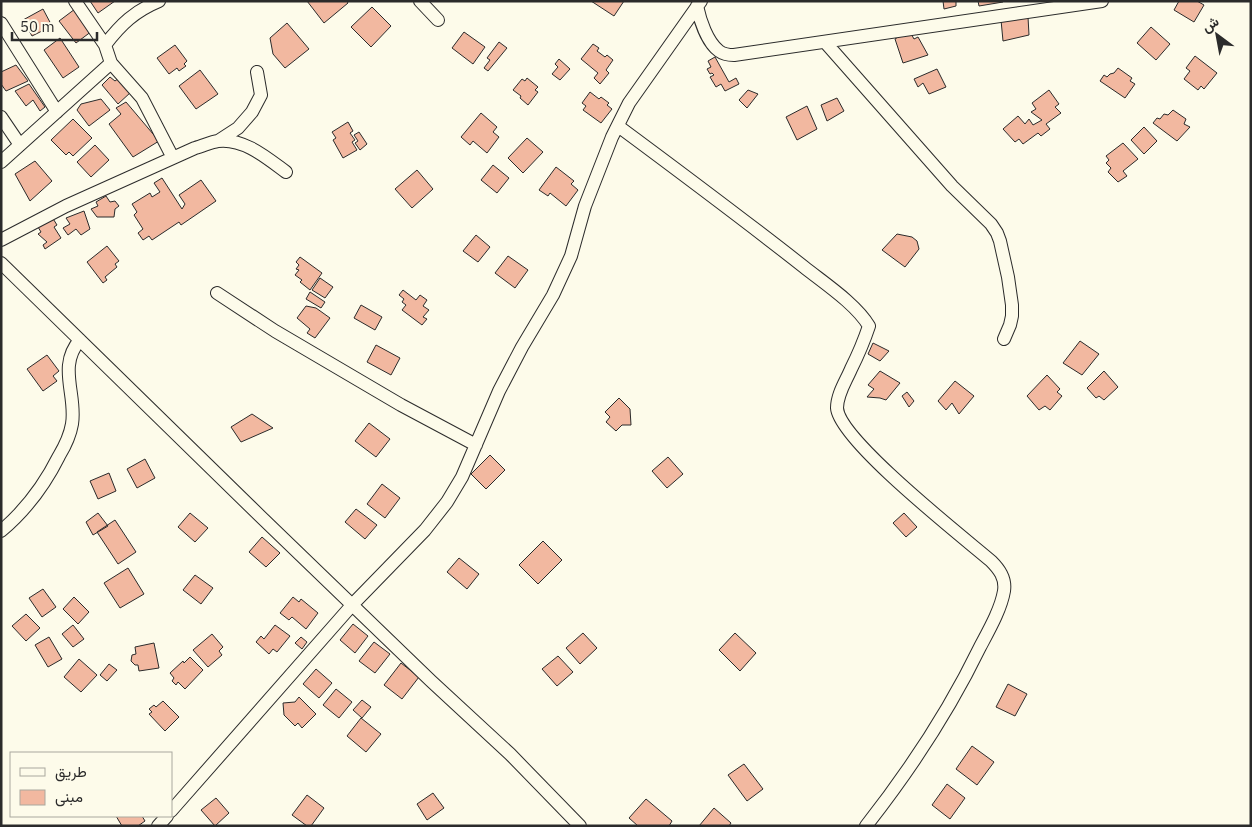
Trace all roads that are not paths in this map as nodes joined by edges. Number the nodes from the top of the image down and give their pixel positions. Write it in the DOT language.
graph roads {
  1 [pos="74,1"];
  2 [pos="159,1"];
  3 [pos="420,1"];
  4 [pos="1102,1"];
  5 [pos="699,4"];
  6 [pos="438,20"];
  7 [pos="1,23"];
  8 [pos="825,42"];
  9 [pos="105,45"];
  10 [pos="111,63"];
  11 [pos="257,72"];
  12 [pos="57,112"];
  13 [pos="1,117"];
  14 [pos="618,126"];
  15 [pos="218,141"];
  16 [pos="20,145"];
  17 [pos="173,158"];
  18 [pos="1,162"];
  19 [pos="286,172"];
  20 [pos="1,240"];
  21 [pos="1,263"];
  22 [pos="217,293"];
  23 [pos="1004,339"];
  24 [pos="80,340"];
  25 [pos="476,445"];
  26 [pos="1,531"];
  27 [pos="353,604"];
  28 [pos="172,810"];
  29 [pos="574,824"];
  30 [pos="866,826"];
  1 -- 9 [label="street"];
  2 -- 9 [label="street"];
  3 -- 6 [label="street"];
  4 -- 8 [label="street"];
  5 -- 8 [label="street"];
  5 -- 14 [label="street"];
  7 -- 12 [label="street"];
  8 -- 23 [label="street"];
  9 -- 10 [label="street"];
  10 -- 12 [label="street"];
  10 -- 17 [label="street"];
  11 -- 15 [label="street"];
  12 -- 16 [label="street"];
  13 -- 16 [label="street"];
  14 -- 25 [label="street"];
  14 -- 30 [label="street"];
  15 -- 17 [label="street"];
  15 -- 19 [label="street"];
  16 -- 18 [label="street"];
  17 -- 20 [label="street"];
  21 -- 24 [label="street"];
  22 -- 25 [label="street"];
  24 -- 26 [label="street"];
  24 -- 27 [label="street"];
  25 -- 27 [label="street"];
  27 -- 28 [label="street"];
  27 -- 29 [label="street"];
}
